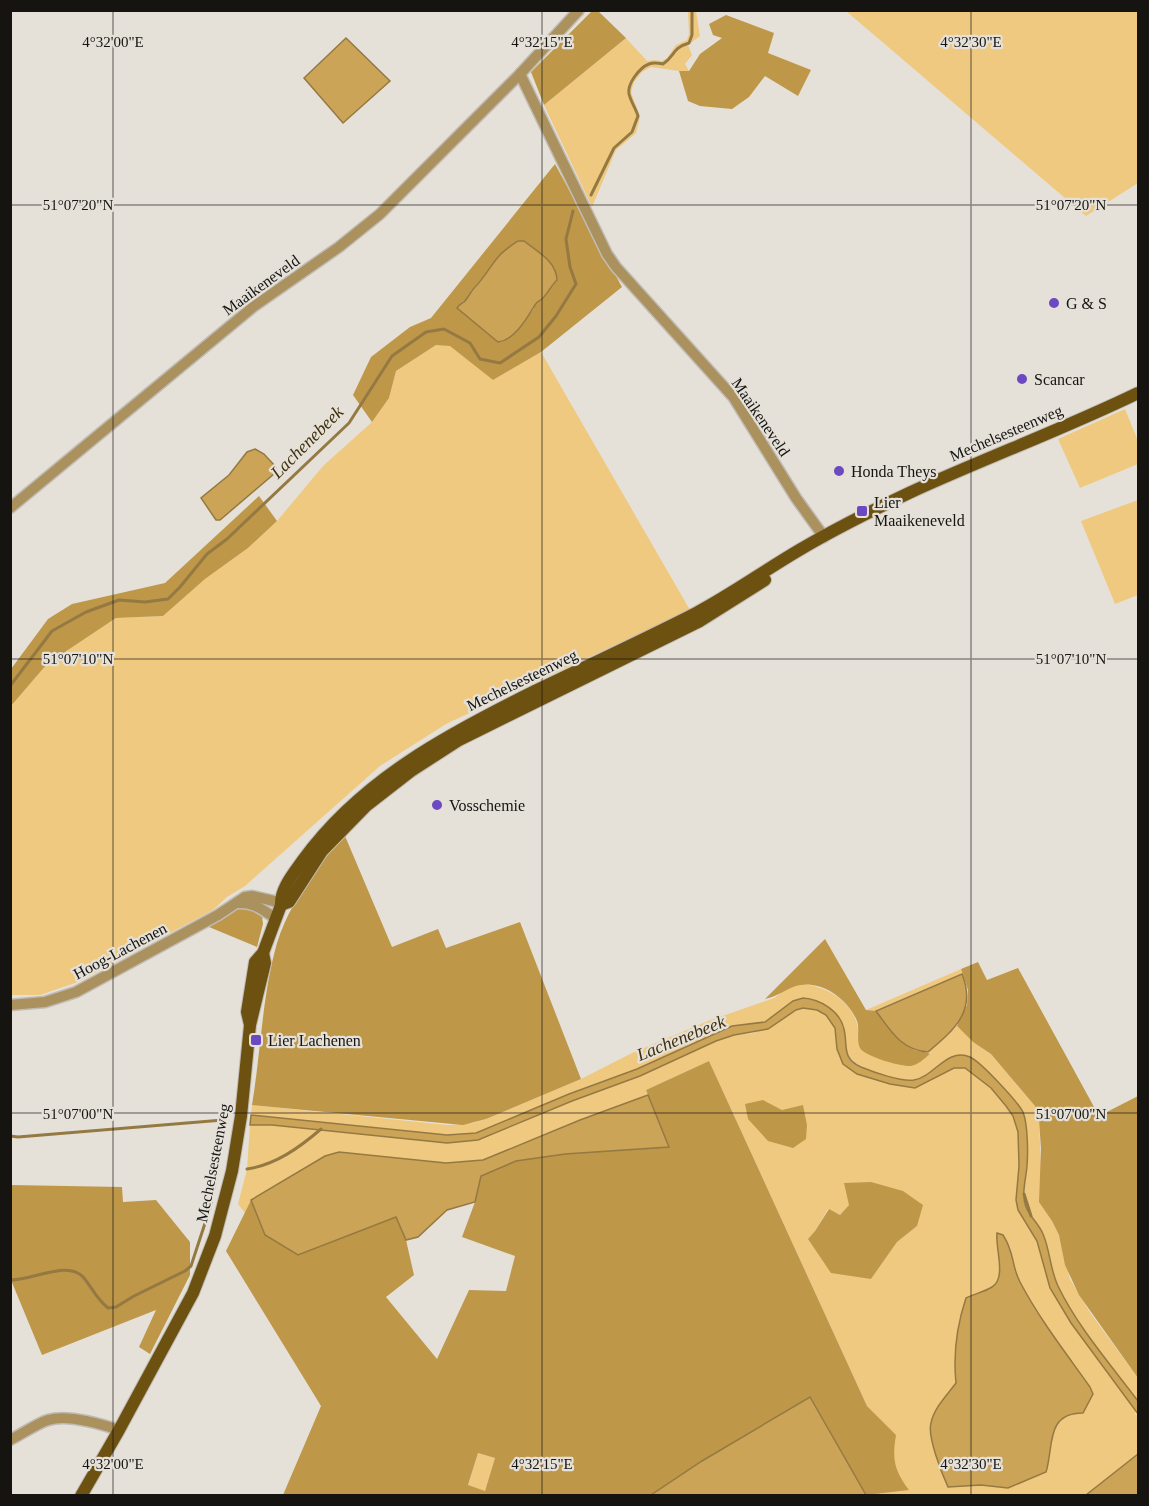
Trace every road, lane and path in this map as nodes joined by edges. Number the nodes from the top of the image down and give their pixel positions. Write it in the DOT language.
graph roads {
  1 [pos="579,10"];
  2 [pos="520,74"];
  3 [pos="1138,393"];
  4 [pos="10,508"];
  5 [pos="824,537"];
  6 [pos="237,903"];
  7 [pos="281,905"];
  8 [pos="275,918"];
  9 [pos="10,1005"];
  10 [pos="119,1430"];
  11 [pos="10,1440"];
  12 [pos="81,1496"];
  1 -- 2 [label="street, Maaikeneveld"];
  2 -- 4 [label="street, Maaikeneveld"];
  2 -- 5 [label="street, Maaikeneveld"];
  3 -- 5 [label="main road, Mechelsesteenweg"];
  5 -- 7 [label="main road, Mechelsesteenweg"];
  6 -- 7 [label="street, Hoog-Lachenen"];
  6 -- 8 [label="street"];
  6 -- 9 [label="street, Hoog-Lachenen"];
  7 -- 8 [label="main road, Mechelsesteenweg"];
  8 -- 10 [label="main road, Mechelsesteenweg"];
  10 -- 11 [label="street"];
  10 -- 12 [label="main road, Mechelsesteenweg"];
}
